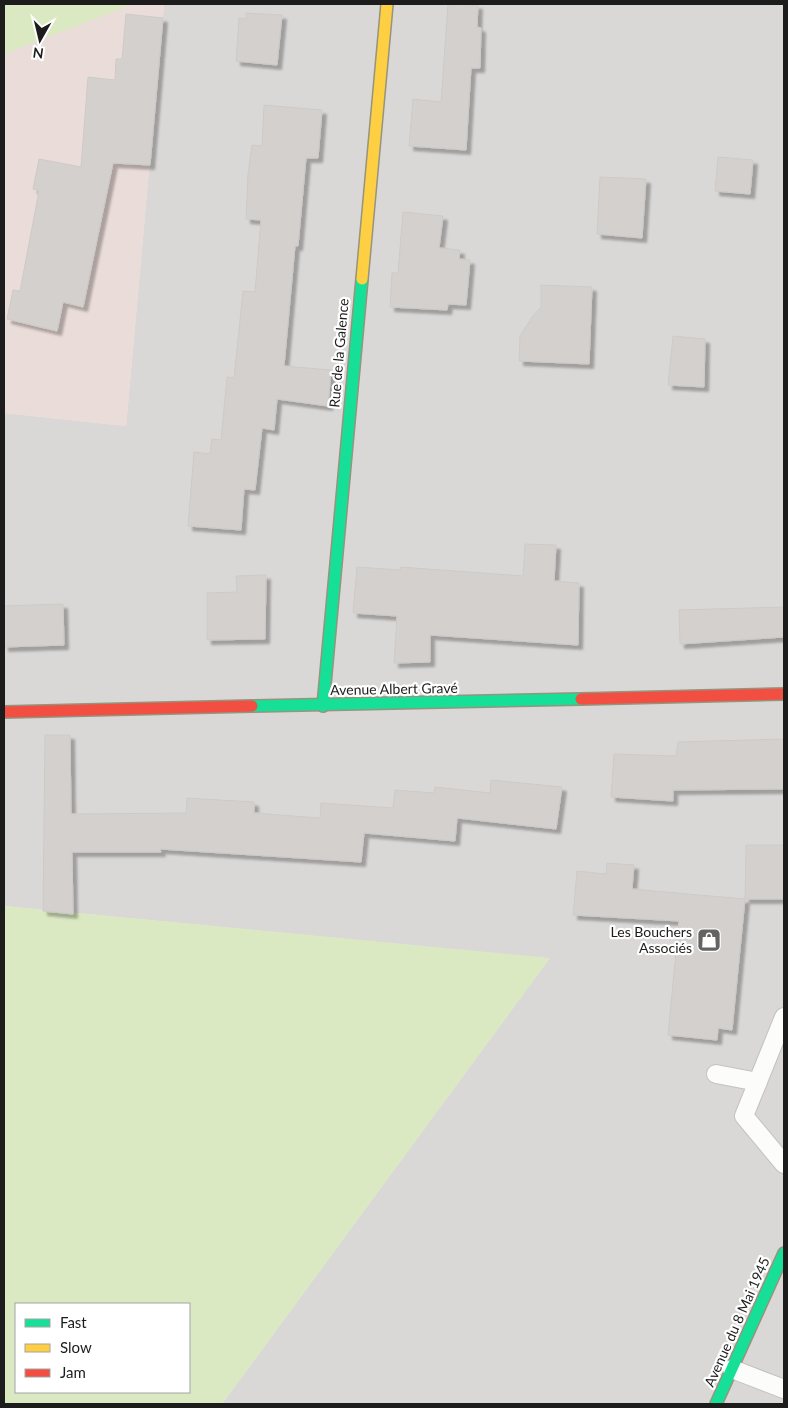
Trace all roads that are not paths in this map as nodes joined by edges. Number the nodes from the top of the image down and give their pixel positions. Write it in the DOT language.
graph roads {
  1 [pos="387,4"];
  2 [pos="784,694"];
  3 [pos="323,706"];
  4 [pos="4,712"];
  5 [pos="784,1017"];
  6 [pos="716,1074"];
  7 [pos="758,1082"];
  8 [pos="784,1164"];
  9 [pos="784,1253"];
  10 [pos="732,1369"];
  11 [pos="784,1389"];
  12 [pos="716,1404"];
  1 -- 3 [label="street, Rue de la Galence"];
  2 -- 3 [label="street, Avenue Albert Gravé"];
  3 -- 4 [label="street, Avenue Albert Gravé"];
  5 -- 7 [label="lane"];
  6 -- 7 [label="lane"];
  7 -- 8 [label="lane"];
  9 -- 10 [label="street, Avenue du 8 Mai 1945"];
  10 -- 11 [label="lane"];
  10 -- 12 [label="street, Avenue du 8 Mai 1945"];
}
